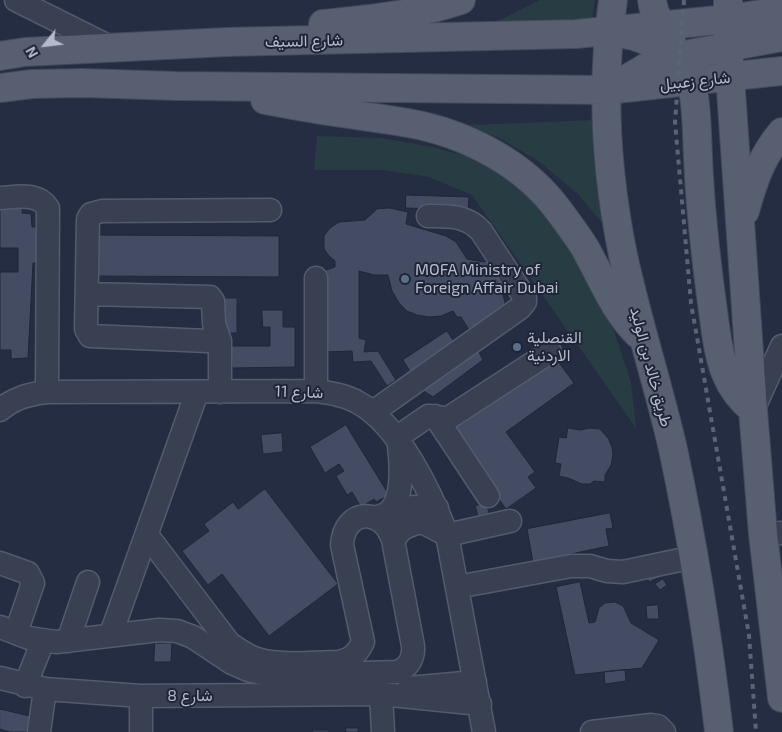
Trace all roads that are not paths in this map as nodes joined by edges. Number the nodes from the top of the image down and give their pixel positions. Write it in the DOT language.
graph roads {
  1 [pos="16,0"];
  2 [pos="461,0"];
  3 [pos="613,0"];
  4 [pos="652,0"];
  5 [pos="728,10"];
  6 [pos="782,11"];
  7 [pos="660,26"];
  8 [pos="608,32"];
  9 [pos="782,37"];
  10 [pos="228,42"];
  11 [pos="728,47"];
  12 [pos="114,49"];
  13 [pos="0,56"];
  14 [pos="680,56"];
  15 [pos="782,71"];
  16 [pos="730,77"];
  17 [pos="692,81"];
  18 [pos="177,86"];
  19 [pos="0,88"];
  20 [pos="608,90"];
  21 [pos="782,132"];
  22 [pos="0,198"];
  23 [pos="270,210"];
  24 [pos="428,216"];
  25 [pos="740,232"];
  26 [pos="316,278"];
  27 [pos="87,294"];
  28 [pos="211,332"];
  29 [pos="645,341"];
  30 [pos="782,346"];
  31 [pos="550,352"];
  32 [pos="316,391"];
  33 [pos="47,392"];
  34 [pos="208,392"];
  35 [pos="2,401"];
  36 [pos="753,410"];
  37 [pos="373,412"];
  38 [pos="435,416"];
  39 [pos="397,440"];
  40 [pos="488,496"];
  41 [pos="436,508"];
  42 [pos="383,514"];
  43 [pos="510,521"];
  44 [pos="772,533"];
  45 [pos="147,535"];
  46 [pos="447,535"];
  47 [pos="393,540"];
  48 [pos="694,557"];
  49 [pos="0,563"];
  50 [pos="88,582"];
  51 [pos="457,587"];
  52 [pos="777,616"];
  53 [pos="8,630"];
  54 [pos="111,634"];
  55 [pos="43,641"];
  56 [pos="68,641"];
  57 [pos="363,642"];
  58 [pos="0,678"];
  59 [pos="475,682"];
  60 [pos="382,683"];
  61 [pos="35,687"];
  62 [pos="141,696"];
  63 [pos="782,698"];
  64 [pos="480,704"];
  65 [pos="38,732"];
  66 [pos="140,732"];
  67 [pos="382,732"];
  68 [pos="484,732"];
  69 [pos="592,732"];
  70 [pos="664,732"];
  71 [pos="720,732"];
  1 -- 12 [label="street"];
  2 -- 10 [label="main road"];
  3 -- 8 [label="main road, طريق خالد بن الوليد"];
  4 -- 7 [label="main road"];
  5 -- 6 [label="main road"];
  5 -- 7 [label="main road"];
  5 -- 11 [label="main road"];
  7 -- 8 [label="main road"];
  7 -- 14 [label="main road"];
  8 -- 10 [label="main road, شارع السيف"];
  8 -- 14 [label="main road"];
  8 -- 20 [label="main road, طريق خالد بن الوليد"];
  9 -- 11 [label="main road"];
  10 -- 12 [label="main road, شارع السيف"];
  11 -- 14 [label="main road"];
  11 -- 16 [label="main road"];
  12 -- 13 [label="main road, شارع السيف"];
  14 -- 16 [label="main road"];
  14 -- 17 [label="main road"];
  14 -- 20 [label="main road"];
  15 -- 16 [label="main road, شارع زعبيل"];
  16 -- 17 [label="main road, شارع زعبيل"];
  16 -- 25 [label="main road"];
  17 -- 20 [label="main road, شارع زعبيل"];
  17 -- 36 [label="main road"];
  18 -- 19 [label="main road"];
  18 -- 20 [label="main road"];
  18 -- 29 [label="main road"];
  20 -- 29 [label="main road, طريق خالد بن الوليد"];
  21 -- 25 [label="main road"];
  22 -- 33 [label="street"];
  23 -- 27 [label="street"];
  24 -- 37 [label="street"];
  25 -- 36 [label="main road"];
  26 -- 32 [label="street"];
  27 -- 28 [label="street"];
  27 -- 28 [label="street"];
  28 -- 34 [label="street"];
  29 -- 48 [label="main road, طريق خالد بن الوليد"];
  30 -- 36 [label="street"];
  31 -- 38 [label="street"];
  32 -- 34 [label="street, شارع 11"];
  32 -- 37 [label="street, شارع 11"];
  33 -- 34 [label="street, شارع 11"];
  33 -- 35 [label="street, شارع 11"];
  34 -- 45 [label="street"];
  36 -- 44 [label="main road"];
  37 -- 39 [label="street, شارع 11"];
  38 -- 39 [label="street"];
  38 -- 40 [label="street"];
  39 -- 41 [label="street, شارع 11"];
  39 -- 42 [label="street"];
  41 -- 42 [label="street"];
  41 -- 46 [label="street, شارع 11"];
  42 -- 47 [label="street"];
  42 -- 57 [label="street"];
  43 -- 46 [label="street"];
  44 -- 52 [label="main road"];
  45 -- 54 [label="street"];
  45 -- 57 [label="street"];
  46 -- 47 [label="street"];
  46 -- 51 [label="street, شارع 11"];
  47 -- 60 [label="street"];
  48 -- 51 [label="street"];
  48 -- 71 [label="main road, طريق خالد بن الوليد"];
  49 -- 53 [label="street"];
  50 -- 56 [label="street"];
  51 -- 59 [label="street, شارع 11"];
  52 -- 63 [label="main road"];
  53 -- 55 [label="street"];
  54 -- 56 [label="street"];
  54 -- 60 [label="street"];
  55 -- 56 [label="street"];
  55 -- 61 [label="street"];
  57 -- 60 [label="street"];
  58 -- 61 [label="street, شارع 8"];
  59 -- 60 [label="street, شارع 8"];
  59 -- 64 [label="street, شارع 11"];
  60 -- 62 [label="street, شارع 8"];
  60 -- 64 [label="street, شارع 8"];
  60 -- 67 [label="street"];
  61 -- 62 [label="street, شارع 8"];
  61 -- 65 [label="street"];
  62 -- 66 [label="street"];
  64 -- 68 [label="street, شارع 11"];
  69 -- 70 [label="street"];
}
